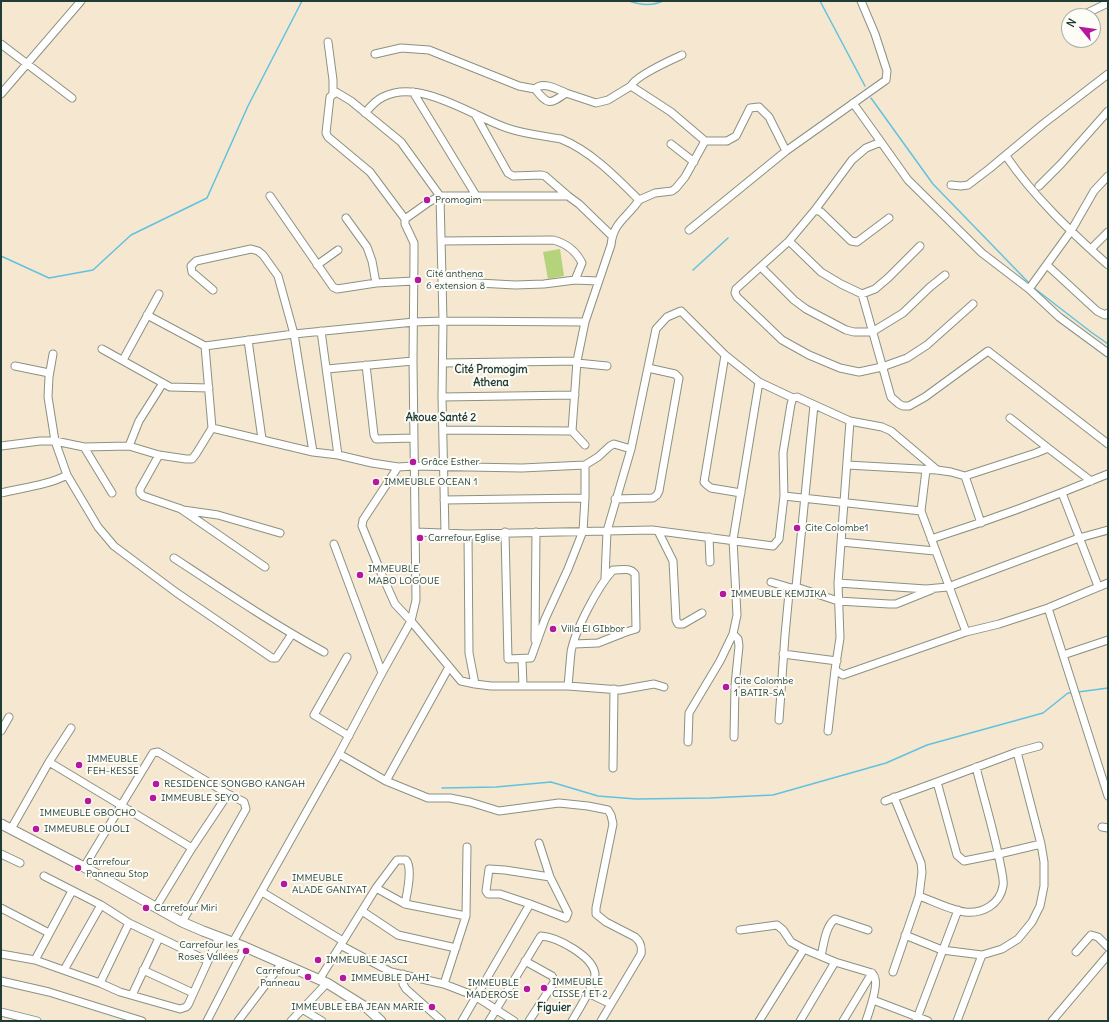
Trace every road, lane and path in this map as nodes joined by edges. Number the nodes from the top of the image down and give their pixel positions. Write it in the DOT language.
graph roads {
  1 [pos="81,1"];
  2 [pos="861,1"];
  3 [pos="1108,3"];
  4 [pos="1097,8"];
  5 [pos="328,42"];
  6 [pos="1,44"];
  7 [pos="375,54"];
  8 [pos="682,55"];
  9 [pos="27,64"];
  10 [pos="1108,74"];
  11 [pos="631,86"];
  12 [pos="535,88"];
  13 [pos="413,92"];
  14 [pos="333,93"];
  15 [pos="566,93"];
  16 [pos="1,94"];
  17 [pos="72,98"];
  18 [pos="852,103"];
  19 [pos="1108,111"];
  20 [pos="365,113"];
  21 [pos="475,114"];
  22 [pos="705,141"];
  23 [pos="881,142"];
  24 [pos="671,144"];
  25 [pos="786,151"];
  26 [pos="1006,156"];
  27 [pos="694,162"];
  28 [pos="1108,176"];
  29 [pos="950,185"];
  30 [pos="1039,186"];
  31 [pos="270,196"];
  32 [pos="440,196"];
  33 [pos="568,196"];
  34 [pos="477,197"];
  35 [pos="640,200"];
  36 [pos="815,210"];
  37 [pos="346,218"];
  38 [pos="889,218"];
  39 [pos="405,219"];
  40 [pos="689,230"];
  41 [pos="1071,231"];
  42 [pos="1108,232"];
  43 [pos="612,235"];
  44 [pos="441,240"];
  45 [pos="790,240"];
  46 [pos="920,246"];
  47 [pos="338,250"];
  48 [pos="1091,250"];
  49 [pos="317,265"];
  50 [pos="1047,265"];
  51 [pos="1108,265"];
  52 [pos="761,266"];
  53 [pos="945,275"];
  54 [pos="575,280"];
  55 [pos="414,281"];
  56 [pos="442,281"];
  57 [pos="598,281"];
  58 [pos="376,283"];
  59 [pos="1029,289"];
  60 [pos="213,290"];
  61 [pos="159,294"];
  62 [pos="862,294"];
  63 [pos="973,304"];
  64 [pos="1108,313"];
  65 [pos="147,315"];
  66 [pos="443,321"];
  67 [pos="414,322"];
  68 [pos="584,322"];
  69 [pos="321,331"];
  70 [pos="872,332"];
  71 [pos="294,334"];
  72 [pos="248,340"];
  73 [pos="205,346"];
  74 [pos="102,349"];
  75 [pos="1108,353"];
  76 [pos="53,354"];
  77 [pos="725,355"];
  78 [pos="123,360"];
  79 [pos="413,361"];
  80 [pos="577,362"];
  81 [pos="443,363"];
  82 [pos="366,364"];
  83 [pos="15,366"];
  84 [pos="607,366"];
  85 [pos="882,367"];
  86 [pos="648,368"];
  87 [pos="327,369"];
  88 [pos="50,373"];
  89 [pos="759,382"];
  90 [pos="163,383"];
  91 [pos="209,388"];
  92 [pos="575,395"];
  93 [pos="442,397"];
  94 [pos="793,398"];
  95 [pos="814,405"];
  96 [pos="1010,418"];
  97 [pos="850,421"];
  98 [pos="212,428"];
  99 [pos="443,430"];
  100 [pos="572,431"];
  101 [pos="414,438"];
  102 [pos="262,439"];
  103 [pos="55,441"];
  104 [pos="1108,444"];
  105 [pos="584,445"];
  106 [pos="1,446"];
  107 [pos="129,446"];
  108 [pos="84,447"];
  109 [pos="1048,448"];
  110 [pos="631,449"];
  111 [pos="313,452"];
  112 [pos="160,454"];
  113 [pos="338,455"];
  114 [pos="585,465"];
  115 [pos="847,465"];
  116 [pos="414,466"];
  117 [pos="398,467"];
  118 [pos="444,467"];
  119 [pos="926,470"];
  120 [pos="937,470"];
  121 [pos="1108,474"];
  122 [pos="66,475"];
  123 [pos="965,476"];
  124 [pos="1091,481"];
  125 [pos="1,493"];
  126 [pos="112,493"];
  127 [pos="741,493"];
  128 [pos="1062,493"];
  129 [pos="784,496"];
  130 [pos="585,498"];
  131 [pos="615,499"];
  132 [pos="805,499"];
  133 [pos="444,500"];
  134 [pos="844,503"];
  135 [pos="180,509"];
  136 [pos="921,511"];
  137 [pos="981,523"];
  138 [pos="658,530"];
  139 [pos="1108,530"];
  140 [pos="583,531"];
  141 [pos="607,531"];
  142 [pos="416,532"];
  143 [pos="505,532"];
  144 [pos="536,532"];
  145 [pos="280,533"];
  146 [pos="445,533"];
  147 [pos="468,534"];
  148 [pos="709,537"];
  149 [pos="1079,538"];
  150 [pos="931,539"];
  151 [pos="733,540"];
  152 [pos="841,542"];
  153 [pos="334,544"];
  154 [pos="935,551"];
  155 [pos="174,558"];
  156 [pos="710,562"];
  157 [pos="265,567"];
  158 [pos="605,578"];
  159 [pos="771,582"];
  160 [pos="838,583"];
  161 [pos="1108,583"];
  162 [pos="1098,586"];
  163 [pos="948,587"];
  164 [pos="794,588"];
  165 [pos="935,588"];
  166 [pos="838,600"];
  167 [pos="1048,608"];
  168 [pos="702,613"];
  169 [pos="411,621"];
  170 [pos="966,632"];
  171 [pos="292,634"];
  172 [pos="733,634"];
  173 [pos="1108,640"];
  174 [pos="574,644"];
  175 [pos="535,647"];
  176 [pos="324,652"];
  177 [pos="783,654"];
  178 [pos="1064,655"];
  179 [pos="347,657"];
  180 [pos="522,660"];
  181 [pos="836,661"];
  182 [pos="449,667"];
  183 [pos="835,670"];
  184 [pos="382,673"];
  185 [pos="475,684"];
  186 [pos="523,686"];
  187 [pos="568,686"];
  188 [pos="664,688"];
  189 [pos="614,689"];
  190 [pos="9,717"];
  191 [pos="779,720"];
  192 [pos="71,728"];
  193 [pos="1,731"];
  194 [pos="828,731"];
  195 [pos="349,736"];
  196 [pos="734,737"];
  197 [pos="688,742"];
  198 [pos="1039,746"];
  199 [pos="1017,752"];
  200 [pos="339,754"];
  201 [pos="49,762"];
  202 [pos="976,767"];
  203 [pos="613,768"];
  204 [pos="386,781"];
  205 [pos="937,782"];
  206 [pos="228,794"];
  207 [pos="1108,796"];
  208 [pos="894,797"];
  209 [pos="885,801"];
  210 [pos="121,804"];
  211 [pos="1,824"];
  212 [pos="11,829"];
  213 [pos="539,843"];
  214 [pos="1041,844"];
  215 [pos="467,847"];
  216 [pos="192,848"];
  217 [pos="1,854"];
  218 [pos="999,854"];
  219 [pos="20,863"];
  220 [pos="84,867"];
  221 [pos="44,876"];
  222 [pos="550,877"];
  223 [pos="376,888"];
  224 [pos="72,891"];
  225 [pos="262,892"];
  226 [pos="919,896"];
  227 [pos="405,904"];
  228 [pos="530,904"];
  229 [pos="101,905"];
  230 [pos="156,907"];
  231 [pos="1,908"];
  232 [pos="958,910"];
  233 [pos="362,911"];
  234 [pos="466,916"];
  235 [pos="182,922"];
  236 [pos="129,923"];
  237 [pos="740,930"];
  238 [pos="868,930"];
  239 [pos="49,933"];
  240 [pos="905,935"];
  241 [pos="219,937"];
  242 [pos="159,938"];
  243 [pos="233,942"];
  244 [pos="342,943"];
  245 [pos="245,947"];
  246 [pos="1108,947"];
  247 [pos="456,948"];
  248 [pos="804,949"];
  249 [pos="942,950"];
  250 [pos="1076,952"];
  251 [pos="1,954"];
  252 [pos="982,955"];
  253 [pos="1108,955"];
  254 [pos="821,956"];
  255 [pos="35,960"];
  256 [pos="208,960"];
  257 [pos="525,961"];
  258 [pos="835,962"];
  259 [pos="282,963"];
  260 [pos="64,970"];
  261 [pos="143,970"];
  262 [pos="893,972"];
  263 [pos="872,973"];
  264 [pos="403,974"];
  265 [pos="1,981"];
  266 [pos="323,982"];
  267 [pos="100,983"];
  268 [pos="444,984"];
  269 [pos="193,993"];
  270 [pos="588,993"];
  271 [pos="132,995"];
  272 [pos="475,996"];
  273 [pos="873,1000"];
  274 [pos="611,1004"];
  275 [pos="302,1009"];
  276 [pos="496,1009"];
  277 [pos="1,1012"];
  278 [pos="917,1019"];
  279 [pos="37,1021"];
  280 [pos="142,1021"];
  281 [pos="207,1021"];
  282 [pos="238,1021"];
  283 [pos="291,1021"];
  284 [pos="322,1021"];
  285 [pos="381,1021"];
  286 [pos="442,1021"];
  287 [pos="462,1021"];
  288 [pos="489,1021"];
  289 [pos="514,1021"];
  290 [pos="529,1021"];
  291 [pos="572,1021"];
  292 [pos="601,1021"];
  293 [pos="759,1021"];
  294 [pos="800,1021"];
  295 [pos="843,1021"];
  296 [pos="866,1021"];
  297 [pos="928,1021"];
  298 [pos="957,1021"];
  299 [pos="1052,1021"];
  1 -- 9 [label="street"];
  2 -- 18 [label="street"];
  3 -- 4 [label="street"];
  5 -- 14 [label="street"];
  6 -- 9 [label="street"];
  7 -- 12 [label="street"];
  8 -- 11 [label="street"];
  9 -- 16 [label="street"];
  9 -- 17 [label="street"];
  10 -- 26 [label="street"];
  11 -- 15 [label="street"];
  11 -- 22 [label="street"];
  12 -- 15 [label="street"];
  12 -- 15 [label="street"];
  13 -- 20 [label="street"];
  13 -- 21 [label="street"];
  13 -- 34 [label="street"];
  14 -- 20 [label="street"];
  14 -- 39 [label="street"];
  18 -- 23 [label="street"];
  18 -- 25 [label="street"];
  19 -- 30 [label="street"];
  20 -- 32 [label="street"];
  21 -- 33 [label="street"];
  21 -- 35 [label="street"];
  22 -- 25 [label="street"];
  22 -- 27 [label="street"];
  23 -- 36 [label="street"];
  23 -- 59 [label="street"];
  24 -- 27 [label="street"];
  25 -- 40 [label="street"];
  26 -- 29 [label="street"];
  26 -- 41 [label="street"];
  27 -- 35 [label="street"];
  28 -- 41 [label="street"];
  31 -- 49 [label="street"];
  32 -- 34 [label="street"];
  32 -- 39 [label="street"];
  32 -- 44 [label="street"];
  33 -- 34 [label="street"];
  33 -- 43 [label="street"];
  35 -- 43 [label="street"];
  36 -- 38 [label="street"];
  36 -- 45 [label="street"];
  37 -- 58 [label="street"];
  39 -- 55 [label="street"];
  41 -- 48 [label="street"];
  41 -- 50 [label="street"];
  42 -- 48 [label="street"];
  43 -- 57 [label="street"];
  44 -- 54 [label="street"];
  44 -- 56 [label="street"];
  45 -- 52 [label="street"];
  45 -- 62 [label="street"];
  46 -- 62 [label="street"];
  47 -- 49 [label="street"];
  48 -- 51 [label="street"];
  49 -- 58 [label="street"];
  50 -- 59 [label="street"];
  50 -- 64 [label="street"];
  52 -- 70 [label="street"];
  52 -- 85 [label="street"];
  53 -- 70 [label="street"];
  54 -- 56 [label="street"];
  54 -- 57 [label="street"];
  55 -- 58 [label="street"];
  55 -- 67 [label="street"];
  56 -- 66 [label="street"];
  57 -- 68 [label="street"];
  59 -- 75 [label="street"];
  60 -- 71 [label="street"];
  61 -- 65 [label="street"];
  62 -- 70 [label="street"];
  63 -- 85 [label="street"];
  65 -- 73 [label="street"];
  65 -- 78 [label="street"];
  66 -- 67 [label="street"];
  66 -- 68 [label="street"];
  66 -- 81 [label="street"];
  67 -- 69 [label="street"];
  67 -- 79 [label="street"];
  68 -- 80 [label="street"];
  69 -- 71 [label="street"];
  69 -- 87 [label="street"];
  70 -- 85 [label="street"];
  71 -- 72 [label="street"];
  71 -- 111 [label="street"];
  72 -- 73 [label="street"];
  72 -- 102 [label="street"];
  73 -- 91 [label="street"];
  74 -- 78 [label="street"];
  76 -- 88 [label="street"];
  77 -- 86 [label="street"];
  77 -- 89 [label="street"];
  77 -- 127 [label="street"];
  78 -- 90 [label="street"];
  79 -- 82 [label="street"];
  79 -- 101 [label="street"];
  80 -- 81 [label="street"];
  80 -- 84 [label="street"];
  80 -- 92 [label="street"];
  81 -- 93 [label="street"];
  82 -- 87 [label="street"];
  82 -- 101 [label="street"];
  83 -- 88 [label="street"];
  85 -- 104 [label="street"];
  86 -- 110 [label="street"];
  86 -- 131 [label="street"];
  87 -- 113 [label="street"];
  88 -- 103 [label="street"];
  89 -- 94 [label="street"];
  89 -- 127 [label="street"];
  90 -- 91 [label="street"];
  90 -- 107 [label="street"];
  91 -- 98 [label="street"];
  92 -- 93 [label="street"];
  92 -- 100 [label="street"];
  93 -- 99 [label="street"];
  94 -- 95 [label="street"];
  94 -- 129 [label="street"];
  95 -- 97 [label="street"];
  95 -- 132 [label="street"];
  96 -- 109 [label="street"];
  97 -- 115 [label="street"];
  97 -- 120 [label="street"];
  98 -- 102 [label="street"];
  98 -- 112 [label="street"];
  99 -- 100 [label="street"];
  99 -- 118 [label="street"];
  100 -- 105 [label="street"];
  101 -- 116 [label="street"];
  102 -- 111 [label="street"];
  103 -- 106 [label="street"];
  103 -- 108 [label="street"];
  103 -- 122 [label="street"];
  107 -- 108 [label="street"];
  107 -- 112 [label="street"];
  108 -- 126 [label="street"];
  109 -- 123 [label="street"];
  109 -- 124 [label="street"];
  110 -- 114 [label="street"];
  110 -- 131 [label="street"];
  111 -- 113 [label="street"];
  112 -- 135 [label="street"];
  113 -- 117 [label="street"];
  114 -- 118 [label="street"];
  114 -- 130 [label="street"];
  115 -- 119 [label="street"];
  115 -- 134 [label="street"];
  116 -- 117 [label="street"];
  116 -- 118 [label="street"];
  116 -- 142 [label="street"];
  117 -- 169 [label="street"];
  118 -- 133 [label="street"];
  119 -- 120 [label="street"];
  119 -- 136 [label="street"];
  120 -- 123 [label="street"];
  121 -- 124 [label="street"];
  122 -- 125 [label="street"];
  122 -- 171 [label="street"];
  123 -- 137 [label="street"];
  124 -- 128 [label="street"];
  127 -- 151 [label="street"];
  128 -- 137 [label="street"];
  128 -- 149 [label="street"];
  129 -- 132 [label="street"];
  129 -- 151 [label="street"];
  130 -- 133 [label="street"];
  130 -- 140 [label="street"];
  131 -- 141 [label="street"];
  132 -- 134 [label="street"];
  132 -- 164 [label="street"];
  133 -- 146 [label="street"];
  134 -- 136 [label="street"];
  134 -- 152 [label="street"];
  135 -- 145 [label="street"];
  135 -- 157 [label="street"];
  136 -- 150 [label="street"];
  137 -- 150 [label="street"];
  138 -- 141 [label="street"];
  138 -- 148 [label="street"];
  138 -- 168 [label="street"];
  139 -- 149 [label="street"];
  140 -- 141 [label="street"];
  140 -- 144 [label="street"];
  140 -- 175 [label="street"];
  141 -- 158 [label="street"];
  142 -- 146 [label="street"];
  142 -- 169 [label="street"];
  143 -- 144 [label="street"];
  143 -- 147 [label="street"];
  143 -- 180 [label="street"];
  144 -- 175 [label="street"];
  146 -- 147 [label="street"];
  147 -- 185 [label="street"];
  148 -- 151 [label="street"];
  148 -- 156 [label="street"];
  149 -- 162 [label="street"];
  149 -- 163 [label="street"];
  150 -- 154 [label="street"];
  151 -- 172 [label="street"];
  152 -- 154 [label="street"];
  152 -- 160 [label="street"];
  153 -- 184 [label="street"];
  154 -- 163 [label="street"];
  155 -- 171 [label="street"];
  158 -- 174 [label="street"];
  158 -- 174 [label="street"];
  159 -- 164 [label="street"];
  160 -- 165 [label="street"];
  160 -- 166 [label="street"];
  161 -- 162 [label="street"];
  162 -- 167 [label="street"];
  163 -- 165 [label="street"];
  163 -- 170 [label="street"];
  164 -- 166 [label="street"];
  164 -- 177 [label="street"];
  165 -- 166 [label="street"];
  166 -- 181 [label="street"];
  167 -- 170 [label="street"];
  167 -- 178 [label="street"];
  169 -- 182 [label="street"];
  169 -- 184 [label="street"];
  170 -- 183 [label="street"];
  171 -- 176 [label="street"];
  172 -- 196 [label="street"];
  172 -- 197 [label="street"];
  173 -- 178 [label="street"];
  174 -- 187 [label="street"];
  175 -- 180 [label="street"];
  177 -- 181 [label="street"];
  177 -- 191 [label="street"];
  178 -- 207 [label="street"];
  179 -- 195 [label="street"];
  180 -- 186 [label="street"];
  181 -- 183 [label="street"];
  182 -- 185 [label="street"];
  182 -- 204 [label="street"];
  183 -- 194 [label="street"];
  184 -- 195 [label="street"];
  185 -- 186 [label="street"];
  186 -- 187 [label="street"];
  187 -- 189 [label="street"];
  188 -- 189 [label="street"];
  189 -- 203 [label="street"];
  190 -- 193 [label="street"];
  192 -- 201 [label="street"];
  195 -- 200 [label="street"];
  198 -- 199 [label="street"];
  199 -- 202 [label="street"];
  199 -- 214 [label="street"];
  200 -- 204 [label="street"];
  200 -- 225 [label="street"];
  201 -- 210 [label="street"];
  201 -- 212 [label="street"];
  202 -- 205 [label="street"];
  202 -- 218 [label="street"];
  204 -- 274 [label="street"];
  205 -- 208 [label="street"];
  205 -- 218 [label="street"];
  206 -- 210 [label="street"];
  206 -- 216 [label="street"];
  206 -- 235 [label="street"];
  208 -- 209 [label="street"];
  208 -- 226 [label="street"];
  210 -- 216 [label="street"];
  210 -- 220 [label="street"];
  211 -- 212 [label="street"];
  212 -- 220 [label="street"];
  213 -- 222 [label="street"];
  214 -- 218 [label="street"];
  214 -- 252 [label="street"];
  215 -- 234 [label="street"];
  216 -- 230 [label="street"];
  217 -- 219 [label="street"];
  218 -- 232 [label="street"];
  220 -- 230 [label="street"];
  221 -- 224 [label="street"];
  222 -- 228 [label="street"];
  222 -- 228 [label="street"];
  223 -- 227 [label="street"];
  223 -- 227 [label="street"];
  223 -- 233 [label="street"];
  224 -- 229 [label="street"];
  224 -- 239 [label="street"];
  225 -- 243 [label="street"];
  225 -- 244 [label="street"];
  226 -- 232 [label="street"];
  226 -- 240 [label="street"];
  227 -- 234 [label="street"];
  228 -- 272 [label="street"];
  229 -- 236 [label="street"];
  229 -- 260 [label="street"];
  230 -- 235 [label="street"];
  231 -- 239 [label="street"];
  232 -- 249 [label="street"];
  233 -- 244 [label="street"];
  233 -- 247 [label="street"];
  234 -- 247 [label="street"];
  235 -- 241 [label="street"];
  236 -- 242 [label="street"];
  236 -- 267 [label="street"];
  237 -- 248 [label="street"];
  238 -- 254 [label="street"];
  239 -- 255 [label="street"];
  240 -- 249 [label="street"];
  240 -- 262 [label="street"];
  241 -- 243 [label="street"];
  241 -- 256 [label="street"];
  242 -- 256 [label="street"];
  242 -- 261 [label="street"];
  243 -- 245 [label="street"];
  244 -- 264 [label="street"];
  244 -- 266 [label="street"];
  245 -- 259 [label="street"];
  245 -- 281 [label="street"];
  246 -- 250 [label="street"];
  247 -- 268 [label="street"];
  248 -- 254 [label="street"];
  248 -- 293 [label="street"];
  249 -- 252 [label="street"];
  249 -- 278 [label="street"];
  251 -- 255 [label="street"];
  252 -- 298 [label="street"];
  253 -- 299 [label="street"];
  254 -- 258 [label="street"];
  255 -- 260 [label="street"];
  256 -- 269 [label="street"];
  257 -- 270 [label="street"];
  257 -- 276 [label="street"];
  257 -- 290 [label="street"];
  258 -- 263 [label="street"];
  258 -- 294 [label="street"];
  259 -- 266 [label="street"];
  259 -- 282 [label="street"];
  260 -- 267 [label="street"];
  261 -- 269 [label="street"];
  261 -- 271 [label="street"];
  263 -- 273 [label="street"];
  263 -- 295 [label="street"];
  264 -- 268 [label="street"];
  264 -- 286 [label="street"];
  265 -- 280 [label="street"];
  266 -- 275 [label="street"];
  266 -- 285 [label="street"];
  267 -- 271 [label="street"];
  268 -- 272 [label="street"];
  269 -- 271 [label="street"];
  270 -- 274 [label="street"];
  270 -- 291 [label="street"];
  272 -- 276 [label="street"];
  272 -- 287 [label="street"];
  273 -- 278 [label="street"];
  273 -- 296 [label="street"];
  274 -- 292 [label="street"];
  275 -- 283 [label="street"];
  275 -- 284 [label="street"];
  276 -- 288 [label="street"];
  276 -- 289 [label="street"];
  277 -- 279 [label="street"];
  278 -- 297 [label="street"];
}
